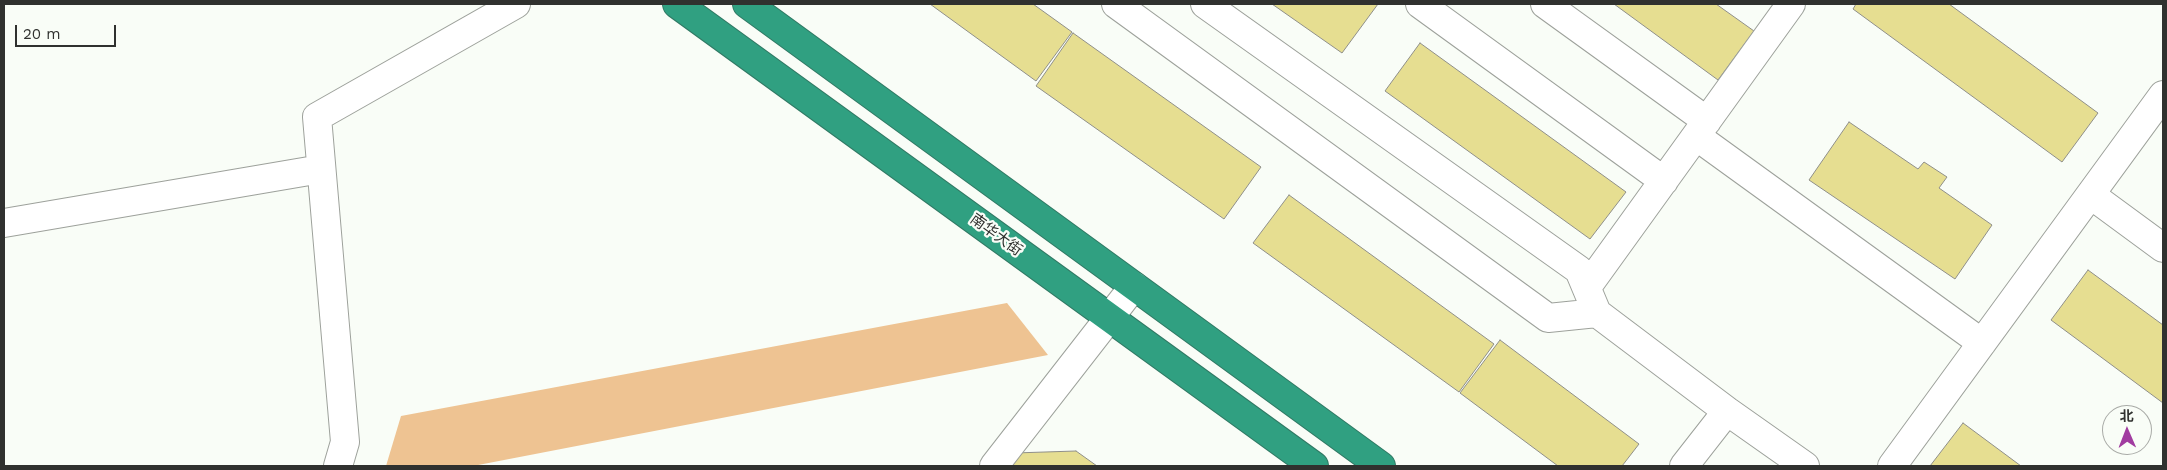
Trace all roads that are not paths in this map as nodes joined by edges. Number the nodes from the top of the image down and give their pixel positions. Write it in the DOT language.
graph roads {
  1 [pos="516,4"];
  2 [pos="678,4"];
  3 [pos="747,4"];
  4 [pos="1116,4"];
  5 [pos="1205,4"];
  6 [pos="1420,4"];
  7 [pos="1545,4"];
  8 [pos="1780,8"];
  9 [pos="2163,95"];
  10 [pos="1702,129"];
  11 [pos="321,169"];
  12 [pos="1664,181"];
  13 [pos="2091,195"];
  14 [pos="4,223"];
  15 [pos="2163,248"];
  16 [pos="1134,286"];
  17 [pos="1587,287"];
  18 [pos="1597,312"];
  19 [pos="1110,318"];
  20 [pos="1982,343"];
  21 [pos="1727,411"];
  22 [pos="338,466"];
  23 [pos="994,466"];
  24 [pos="1314,466"];
  25 [pos="1381,466"];
  26 [pos="1684,466"];
  27 [pos="1805,466"];
  28 [pos="1892,466"];
  1 -- 11 [label="street"];
  2 -- 19 [label="highway, 南华大街"];
  3 -- 16 [label="highway"];
  4 -- 18 [label="street"];
  5 -- 17 [label="street"];
  6 -- 12 [label="street"];
  7 -- 10 [label="street"];
  8 -- 10 [label="street"];
  9 -- 13 [label="street"];
  10 -- 12 [label="street"];
  10 -- 20 [label="street"];
  11 -- 14 [label="street"];
  11 -- 22 [label="street"];
  12 -- 17 [label="street"];
  13 -- 15 [label="street"];
  13 -- 20 [label="street"];
  16 -- 19 [label="street"];
  16 -- 25 [label="highway"];
  17 -- 18 [label="street"];
  18 -- 21 [label="street"];
  19 -- 23 [label="street"];
  19 -- 24 [label="highway, 南华大街"];
  20 -- 28 [label="street"];
  21 -- 26 [label="street"];
  21 -- 27 [label="street"];
}
